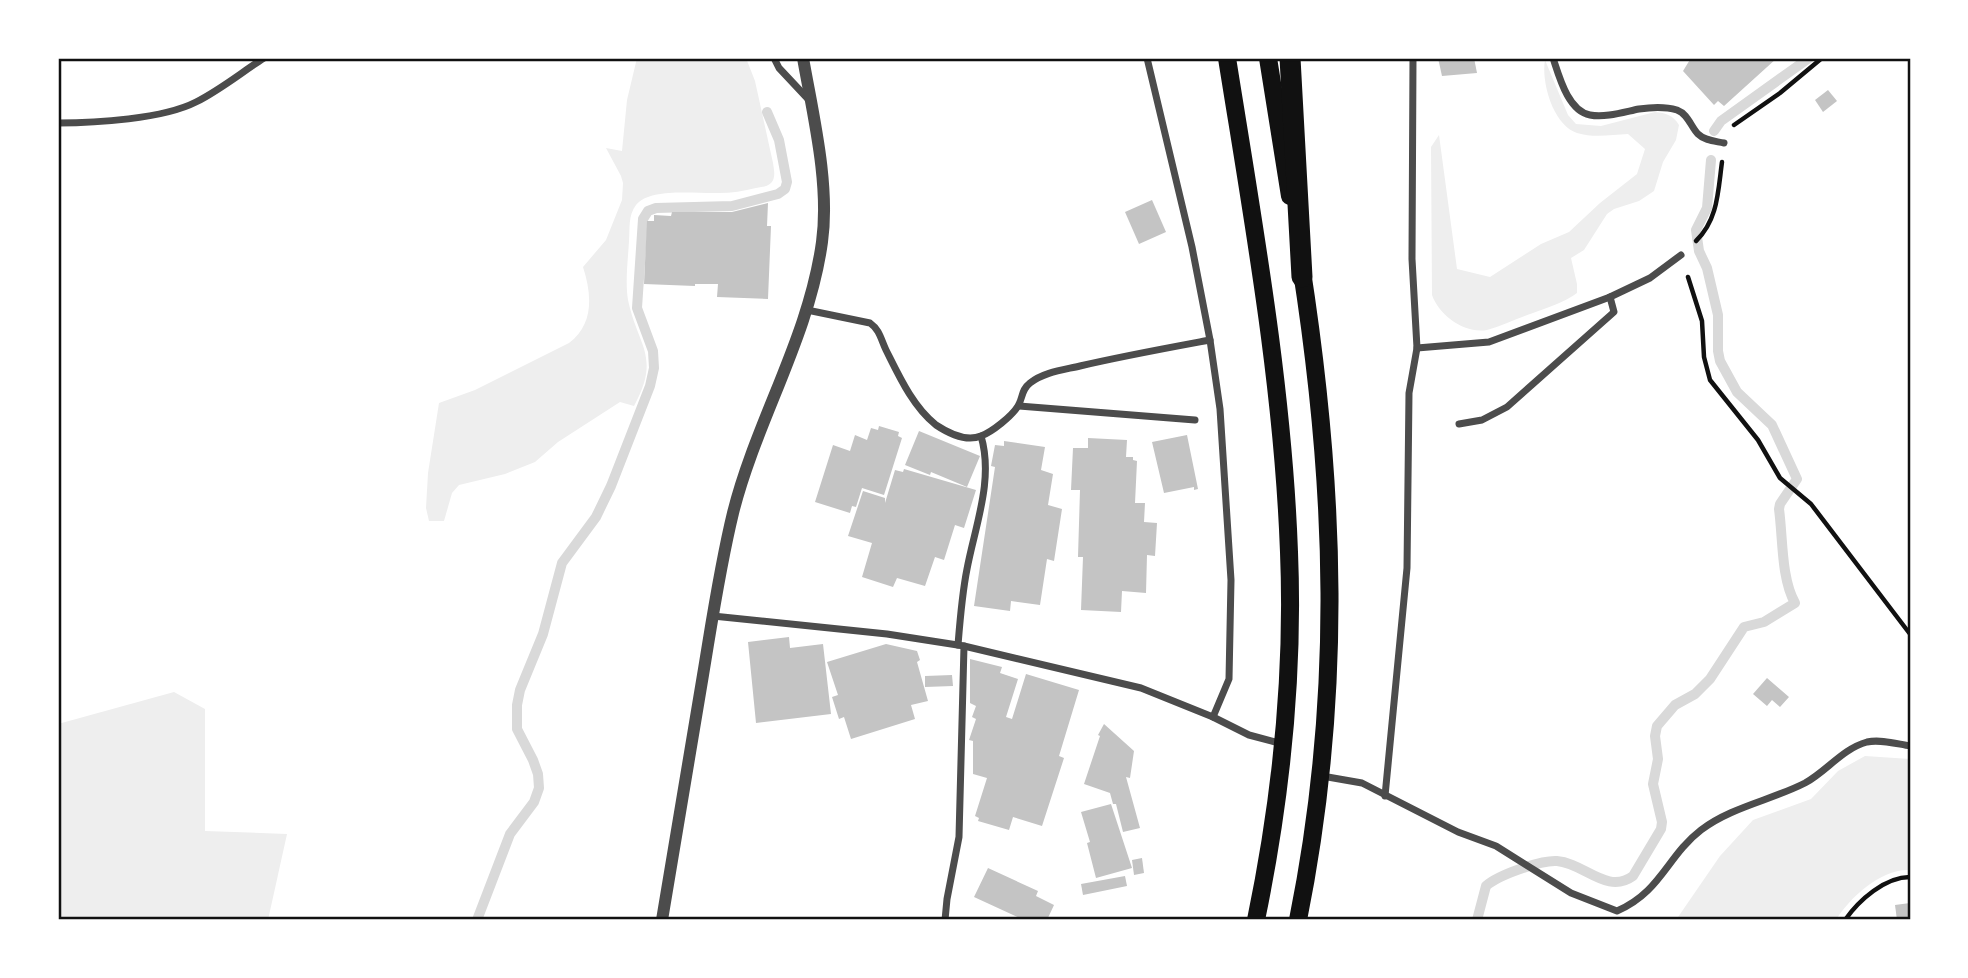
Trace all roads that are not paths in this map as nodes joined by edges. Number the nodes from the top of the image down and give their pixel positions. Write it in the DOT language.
graph roads {
  1 [pos="264,58"];
  2 [pos="774,58"];
  3 [pos="803,58"];
  4 [pos="1147,58"];
  5 [pos="1227,58"];
  6 [pos="1268,58"];
  7 [pos="1290,58"];
  8 [pos="1413,58"];
  9 [pos="1553,58"];
  10 [pos="810,101"];
  11 [pos="58,123"];
  12 [pos="1724,143"];
  13 [pos="1681,255"];
  14 [pos="1302,277"];
  15 [pos="1609,297"];
  16 [pos="807,310"];
  17 [pos="1210,340"];
  18 [pos="1417,348"];
  19 [pos="1018,406"];
  20 [pos="1195,420"];
  21 [pos="1459,424"];
  22 [pos="981,436"];
  23 [pos="713,615"];
  24 [pos="961,645"];
  25 [pos="1213,717"];
  26 [pos="1284,744"];
  27 [pos="1910,746"];
  28 [pos="1322,776"];
  29 [pos="1385,796"];
  30 [pos="1617,911"];
  31 [pos="662,920"];
  32 [pos="945,920"];
  33 [pos="1256,920"];
  34 [pos="1298,920"];
  35 [pos="1620,920"];
  1 -- 11 [label="street"];
  2 -- 10 [label="street"];
  3 -- 10 [label="street"];
  4 -- 17 [label="street"];
  5 -- 26 [label="main road"];
  6 -- 14 [label="main road"];
  7 -- 14 [label="highway"];
  8 -- 18 [label="street"];
  9 -- 12 [label="street"];
  10 -- 16 [label="street"];
  13 -- 15 [label="street"];
  14 -- 28 [label="main road"];
  15 -- 18 [label="street"];
  15 -- 21 [label="street"];
  16 -- 22 [label="street"];
  16 -- 23 [label="street"];
  17 -- 19 [label="street"];
  17 -- 25 [label="street"];
  18 -- 29 [label="street"];
  19 -- 20 [label="street"];
  19 -- 22 [label="street"];
  22 -- 24 [label="street"];
  23 -- 24 [label="street"];
  23 -- 31 [label="street"];
  24 -- 25 [label="street"];
  24 -- 32 [label="street"];
  25 -- 26 [label="street"];
  26 -- 33 [label="main road"];
  27 -- 30 [label="street"];
  28 -- 29 [label="street"];
  28 -- 34 [label="main road"];
  29 -- 30 [label="street"];
  30 -- 35 [label="street"];
}
